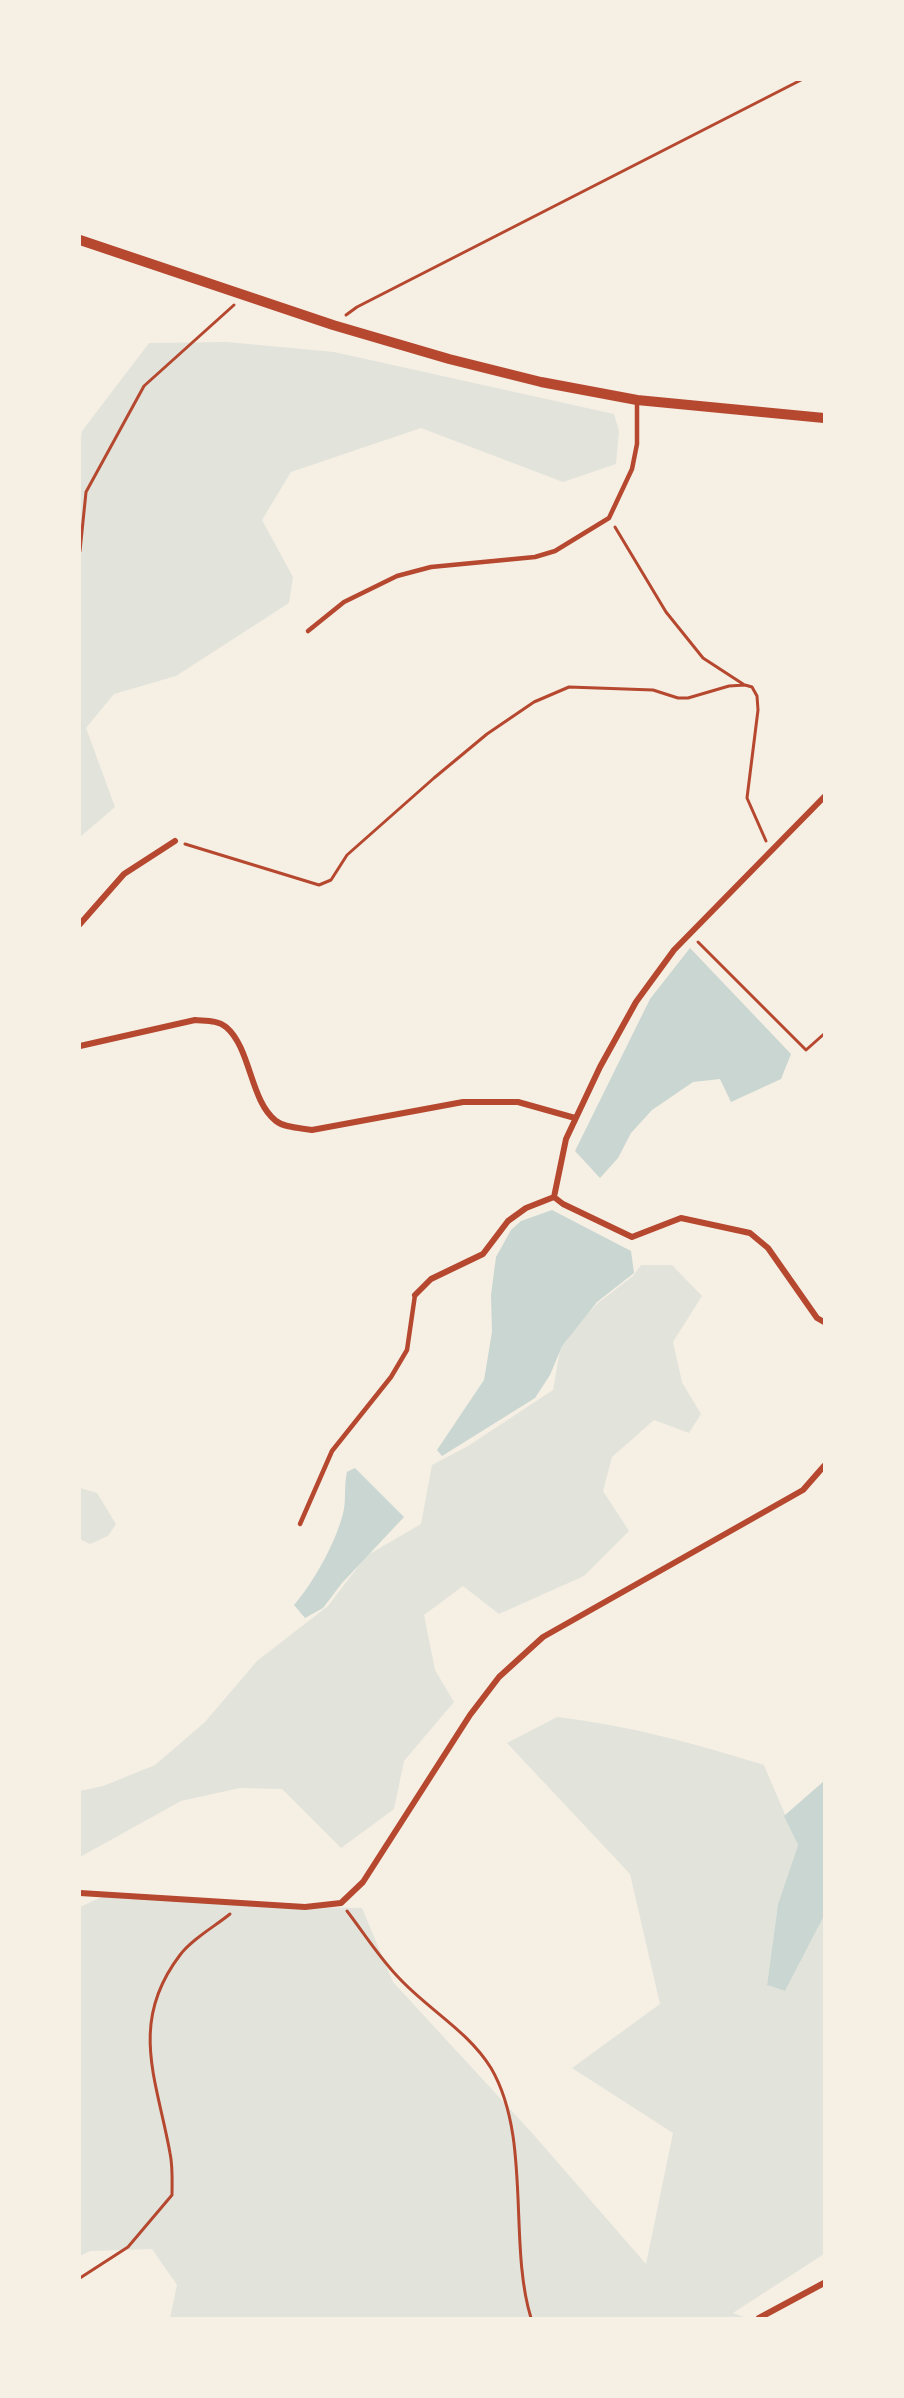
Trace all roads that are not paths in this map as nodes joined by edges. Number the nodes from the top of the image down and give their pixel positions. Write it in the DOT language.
graph roads {
  1 [pos="80,240"];
  2 [pos="637,400"];
  3 [pos="825,418"];
  4 [pos="308,631"];
  5 [pos="825,797"];
  6 [pos="175,841"];
  7 [pos="80,924"];
  8 [pos="80,1046"];
  9 [pos="575,1118"];
  10 [pos="554,1197"];
  11 [pos="415,1295"];
  12 [pos="825,1322"];
  13 [pos="825,1466"];
  14 [pos="300,1524"];
  15 [pos="80,1893"];
  16 [pos="825,2283"];
  17 [pos="759,2319"];
  1 -- 2 [label="street"];
  2 -- 3 [label="street"];
  2 -- 4 [label="lane"];
  5 -- 9 [label="street"];
  6 -- 7 [label="street"];
  8 -- 9 [label="street"];
  9 -- 10 [label="street"];
  10 -- 11 [label="street"];
  10 -- 12 [label="street"];
  11 -- 14 [label="lane"];
  13 -- 15 [label="street"];
  16 -- 17 [label="street"];
}
